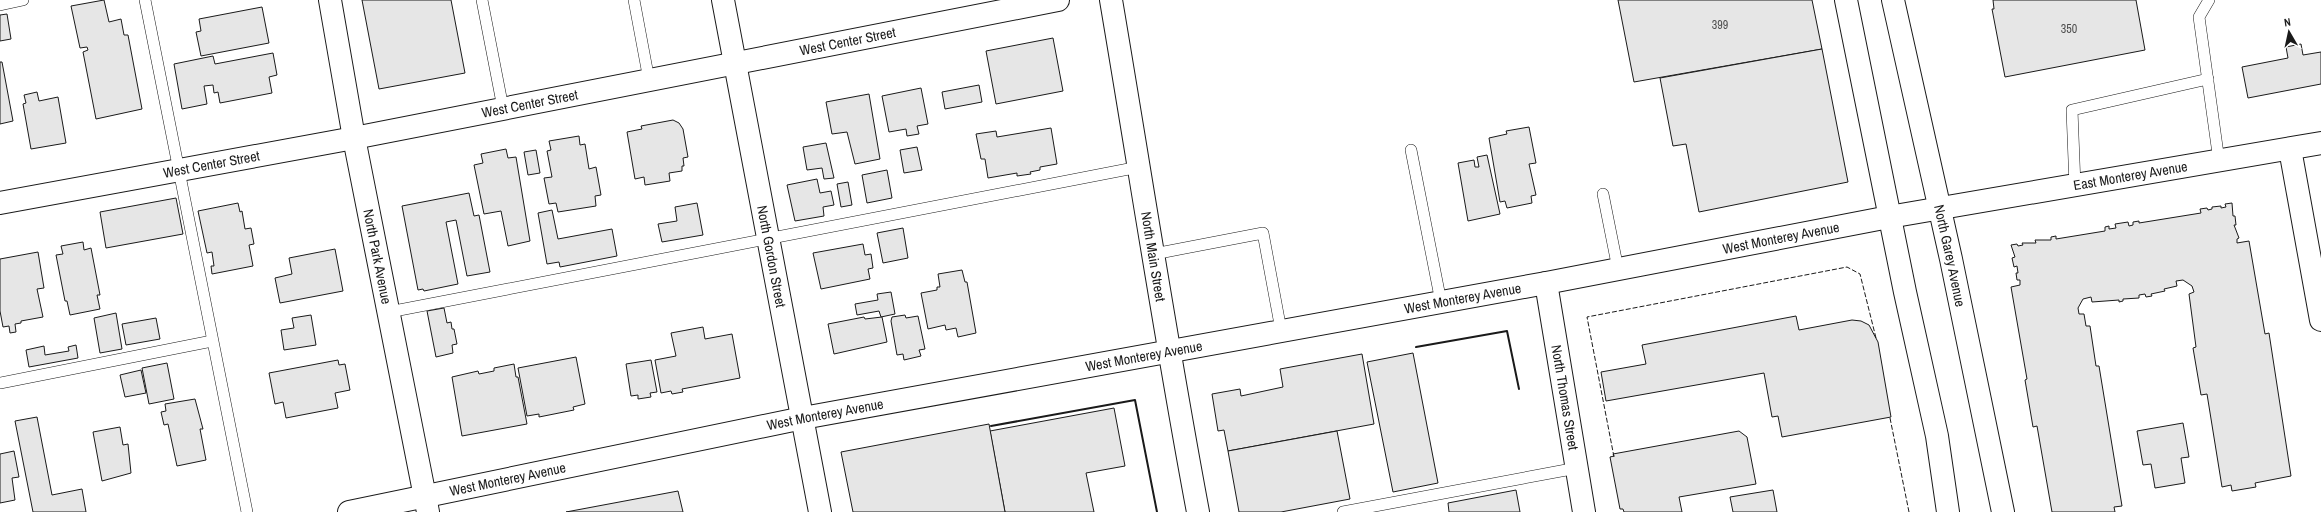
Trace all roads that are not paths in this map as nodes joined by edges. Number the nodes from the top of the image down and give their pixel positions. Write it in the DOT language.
graph roads {
  1 [pos="23,0"];
  2 [pos="145,0"];
  3 [pos="330,0"];
  4 [pos="482,0"];
  5 [pos="634,0"];
  6 [pos="723,0"];
  7 [pos="1058,0"];
  8 [pos="1111,0"];
  9 [pos="1846,0"];
  10 [pos="1893,0"];
  11 [pos="2210,0"];
  12 [pos="0,5"];
  13 [pos="735,62"];
  14 [pos="2208,79"];
  15 [pos="649,80"];
  16 [pos="503,108"];
  17 [pos="354,138"];
  18 [pos="2321,143"];
  19 [pos="2290,148"];
  20 [pos="1411,150"];
  21 [pos="2219,161"];
  22 [pos="1139,167"];
  23 [pos="178,170"];
  24 [pos="2075,186"];
  25 [pos="1603,194"];
  26 [pos="0,203"];
  27 [pos="1939,210"];
  28 [pos="1889,217"];
  29 [pos="769,238"];
  30 [pos="1154,254"];
  31 [pos="1618,269"];
  32 [pos="1546,283"];
  33 [pos="1441,302"];
  34 [pos="389,312"];
  35 [pos="2321,320"];
  36 [pos="1281,330"];
  37 [pos="212,341"];
  38 [pos="1168,351"];
  39 [pos="0,383"];
  40 [pos="803,418"];
  41 [pos="1577,468"];
  42 [pos="427,505"];
  43 [pos="247,512"];
  44 [pos="349,512"];
  45 [pos="820,512"];
  46 [pos="1198,512"];
  47 [pos="1344,512"];
  48 [pos="1584,512"];
  49 [pos="1948,512"];
  50 [pos="2004,512"];
  1 -- 12 [label="lane"];
  2 -- 23 [label="lane"];
  3 -- 17 [label="street, North Park Avenue"];
  4 -- 16 [label="lane"];
  5 -- 15 [label="lane"];
  6 -- 13 [label="street, North Gordon Street"];
  7 -- 13 [label="street, West Center Street"];
  8 -- 22 [label="street, North Main Street"];
  9 -- 28 [label="street"];
  10 -- 27 [label="street, North Garey Avenue"];
  11 -- 14 [label="lane"];
  13 -- 15 [label="street, West Center Street"];
  13 -- 29 [label="street, North Gordon Street"];
  14 -- 21 [label="lane"];
  14 -- 24 [label="lane"];
  15 -- 16 [label="street, West Center Street"];
  16 -- 17 [label="street, West Center Street"];
  17 -- 23 [label="street, West Center Street"];
  17 -- 34 [label="street, North Park Avenue"];
  18 -- 19 [label="street, East Monterey Avenue"];
  19 -- 21 [label="street, East Monterey Avenue"];
  19 -- 35 [label="street"];
  20 -- 33 [label="lane"];
  21 -- 24 [label="street, East Monterey Avenue"];
  22 -- 29 [label="lane"];
  22 -- 30 [label="street, North Main Street"];
  23 -- 26 [label="street, West Center Street"];
  23 -- 37 [label="lane"];
  24 -- 27 [label="street, East Monterey Avenue"];
  25 -- 31 [label="lane"];
  27 -- 28 [label="street, West Monterey Avenue"];
  27 -- 50 [label="street, North Garey Avenue"];
  28 -- 31 [label="street, West Monterey Avenue"];
  28 -- 49 [label="street"];
  29 -- 34 [label="lane"];
  29 -- 40 [label="street, North Gordon Street"];
  30 -- 36 [label="lane"];
  30 -- 38 [label="street, North Main Street"];
  31 -- 32 [label="street, West Monterey Avenue"];
  32 -- 33 [label="street, West Monterey Avenue"];
  32 -- 41 [label="street, North Thomas Street"];
  33 -- 36 [label="street, West Monterey Avenue"];
  34 -- 42 [label="street, North Park Avenue"];
  36 -- 38 [label="street, West Monterey Avenue"];
  37 -- 39 [label="lane"];
  37 -- 43 [label="lane"];
  38 -- 40 [label="street, West Monterey Avenue"];
  38 -- 46 [label="street, North Main Street"];
  40 -- 42 [label="street, West Monterey Avenue"];
  40 -- 45 [label="street, North Gordon Street"];
  41 -- 47 [label="lane"];
  41 -- 48 [label="street, North Thomas Street"];
  42 -- 44 [label="street, West Monterey Avenue"];
}
